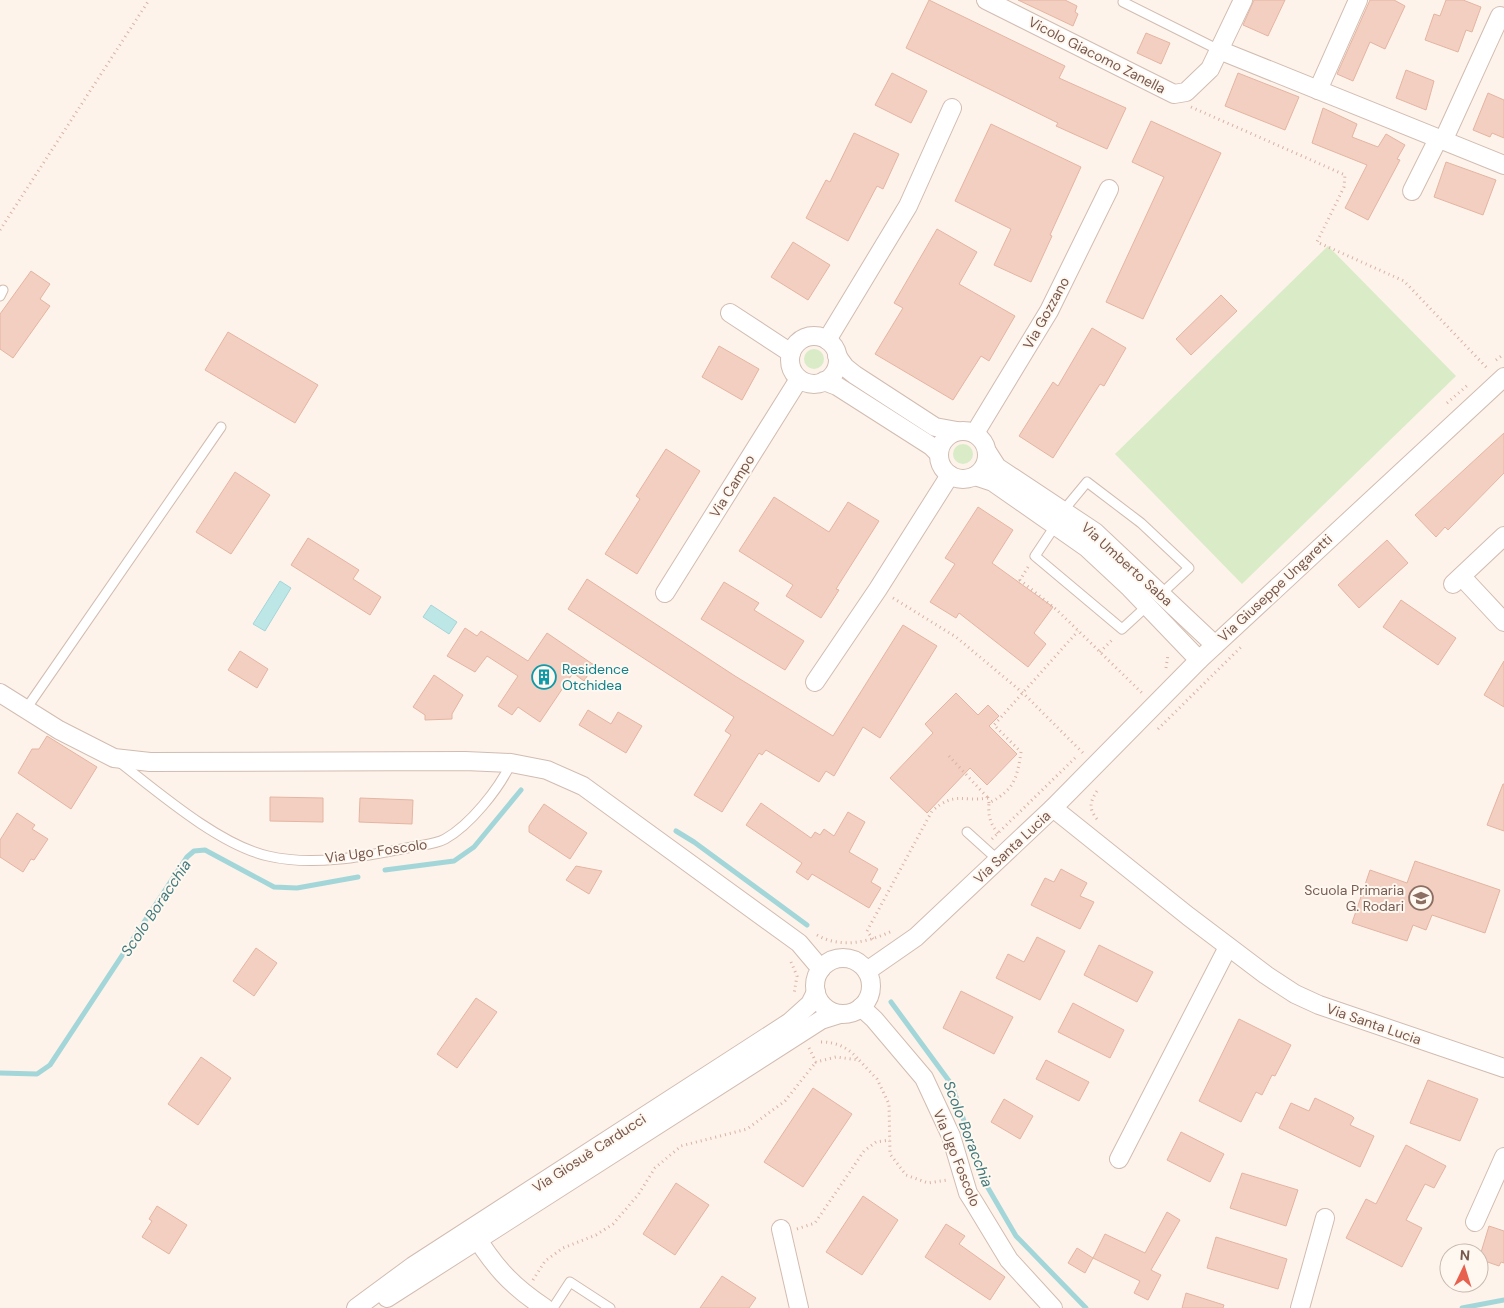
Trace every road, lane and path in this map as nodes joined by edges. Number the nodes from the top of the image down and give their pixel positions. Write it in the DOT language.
graph roads {
  1 [pos="148,0"];
  2 [pos="986,0"];
  3 [pos="1243,0"];
  4 [pos="1358,0"];
  5 [pos="1124,2"];
  6 [pos="1500,16"];
  7 [pos="1219,50"];
  8 [pos="1318,90"];
  9 [pos="1180,93"];
  10 [pos="952,108"];
  11 [pos="1441,140"];
  12 [pos="1504,165"];
  13 [pos="1109,189"];
  14 [pos="1412,191"];
  15 [pos="0,230"];
  16 [pos="730,313"];
  17 [pos="827,340"];
  18 [pos="791,353"];
  19 [pos="837,356"];
  20 [pos="1488,368"];
  21 [pos="1504,377"];
  22 [pos="800,379"];
  23 [pos="824,382"];
  24 [pos="221,426"];
  25 [pos="957,431"];
  26 [pos="975,433"];
  27 [pos="988,453"];
  28 [pos="939,454"];
  29 [pos="950,475"];
  30 [pos="975,476"];
  31 [pos="1059,519"];
  32 [pos="1504,536"];
  33 [pos="1035,556"];
  34 [pos="878,589"];
  35 [pos="665,593"];
  36 [pos="1162,594"];
  37 [pos="1147,606"];
  38 [pos="1504,622"];
  39 [pos="1122,629"];
  40 [pos="1078,631"];
  41 [pos="1247,641"];
  42 [pos="1215,645"];
  43 [pos="1166,649"];
  44 [pos="1100,652"];
  45 [pos="1200,660"];
  46 [pos="1165,671"];
  47 [pos="815,682"];
  48 [pos="1148,688"];
  49 [pos="0,693"];
  50 [pos="1023,693"];
  51 [pos="1142,693"];
  52 [pos="1136,700"];
  53 [pos="26,709"];
  54 [pos="1158,730"];
  55 [pos="1089,745"];
  56 [pos="949,756"];
  57 [pos="114,758"];
  58 [pos="511,763"];
  59 [pos="1104,783"];
  60 [pos="988,798"];
  61 [pos="989,803"];
  62 [pos="1053,808"];
  63 [pos="1100,823"];
  64 [pos="967,832"];
  65 [pos="998,833"];
  66 [pos="998,860"];
  67 [pos="810,931"];
  68 [pos="881,936"];
  69 [pos="873,939"];
  70 [pos="1228,947"];
  71 [pos="821,969"];
  72 [pos="867,971"];
  73 [pos="816,992"];
  74 [pos="861,1008"];
  75 [pos="840,1014"];
  76 [pos="859,1060"];
  77 [pos="816,1062"];
  78 [pos="1504,1068"];
  79 [pos="890,1140"];
  80 [pos="1504,1156"];
  81 [pos="1119,1159"];
  82 [pos="956,1179"];
  83 [pos="1325,1218"];
  84 [pos="1475,1222"];
  85 [pos="788,1230"];
  86 [pos="474,1234"];
  87 [pos="530,1285"];
  88 [pos="356,1308"];
  89 [pos="372,1308"];
  90 [pos="545,1308"];
  91 [pos="553,1308"];
  92 [pos="610,1308"];
  93 [pos="799,1308"];
  94 [pos="1053,1308"];
  95 [pos="1300,1308"];
  1 -- 15 [label="path"];
  2 -- 9 [label="street, Vicolo Giacomo Zanella"];
  3 -- 7 [label="street, Vicolo Giacomo Zanella"];
  4 -- 8 [label="street"];
  5 -- 7 [label="lane"];
  6 -- 11 [label="street"];
  7 -- 8 [label="street"];
  7 -- 9 [label="street, Vicolo Giacomo Zanella"];
  8 -- 11 [label="street"];
  9 -- 20 [label="path"];
  10 -- 17 [label="street"];
  11 -- 12 [label="street"];
  11 -- 14 [label="street"];
  13 -- 26 [label="street, Via Gozzano"];
  16 -- 18 [label="street"];
  17 -- 18 [label="street"];
  17 -- 19 [label="street"];
  18 -- 22 [label="street"];
  19 -- 23 [label="street"];
  19 -- 25 [label="street"];
  21 -- 42 [label="street, Via Giuseppe Ungaretti"];
  22 -- 23 [label="street"];
  22 -- 35 [label="street, Via Campo"];
  23 -- 28 [label="street"];
  24 -- 53 [label="lane"];
  25 -- 26 [label="street"];
  25 -- 28 [label="street"];
  26 -- 27 [label="street"];
  27 -- 30 [label="street"];
  27 -- 31 [label="street, Via Umberto Saba"];
  28 -- 29 [label="street"];
  29 -- 30 [label="street"];
  29 -- 34 [label="street"];
  30 -- 31 [label="street, Via Umberto Saba"];
  31 -- 33 [label="lane"];
  31 -- 36 [label="street, Via Umberto Saba"];
  31 -- 36 [label="lane"];
  31 -- 37 [label="street, Via Umberto Saba"];
  32 -- 38 [label="street"];
  33 -- 39 [label="lane"];
  33 -- 40 [label="path"];
  34 -- 47 [label="street"];
  34 -- 50 [label="path"];
  36 -- 42 [label="street, Via Umberto Saba"];
  37 -- 39 [label="lane"];
  37 -- 45 [label="street, Via Umberto Saba"];
  39 -- 44 [label="path"];
  40 -- 44 [label="path"];
  40 -- 50 [label="path"];
  41 -- 54 [label="path"];
  42 -- 45 [label="street, Via Giuseppe Ungaretti"];
  43 -- 46 [label="path"];
  44 -- 51 [label="path"];
  45 -- 62 [label="street, Via Giuseppe Ungaretti"];
  48 -- 51 [label="path"];
  49 -- 53 [label="street, Via Ugo Foscolo"];
  50 -- 55 [label="path"];
  50 -- 61 [label="path"];
  51 -- 52 [label="path"];
  53 -- 57 [label="street, Via Ugo Foscolo"];
  56 -- 60 [label="path"];
  57 -- 58 [label="street, Via Ugo Foscolo"];
  57 -- 58 [label="lane, Via Ugo Foscolo"];
  58 -- 71 [label="street, Via Ugo Foscolo"];
  59 -- 63 [label="path"];
  60 -- 61 [label="path"];
  60 -- 69 [label="path"];
  61 -- 65 [label="path"];
  62 -- 66 [label="street, Via Santa Lucia"];
  62 -- 70 [label="street, Via Santa Lucia"];
  64 -- 66 [label="lane"];
  66 -- 72 [label="street, Via Santa Lucia"];
  67 -- 69 [label="path"];
  68 -- 69 [label="path"];
  70 -- 78 [label="street, Via Santa Lucia"];
  70 -- 81 [label="street"];
  71 -- 72 [label="street"];
  71 -- 73 [label="street"];
  72 -- 74 [label="street"];
  73 -- 75 [label="street"];
  73 -- 86 [label="street, Via Giosuè Carducci"];
  74 -- 75 [label="street"];
  74 -- 94 [label="street, Via Ugo Foscolo"];
  75 -- 86 [label="street, Via Giosuè Carducci"];
  76 -- 77 [label="path"];
  76 -- 77 [label="path"];
  76 -- 79 [label="path"];
  77 -- 87 [label="path"];
  79 -- 82 [label="path"];
  79 -- 85 [label="path"];
  80 -- 84 [label="street"];
  83 -- 95 [label="street"];
  85 -- 93 [label="street"];
  86 -- 88 [label="street, Via Giosuè Carducci"];
  86 -- 89 [label="street, Via Giosuè Carducci"];
  86 -- 90 [label="street"];
  91 -- 92 [label="lane"];
}
